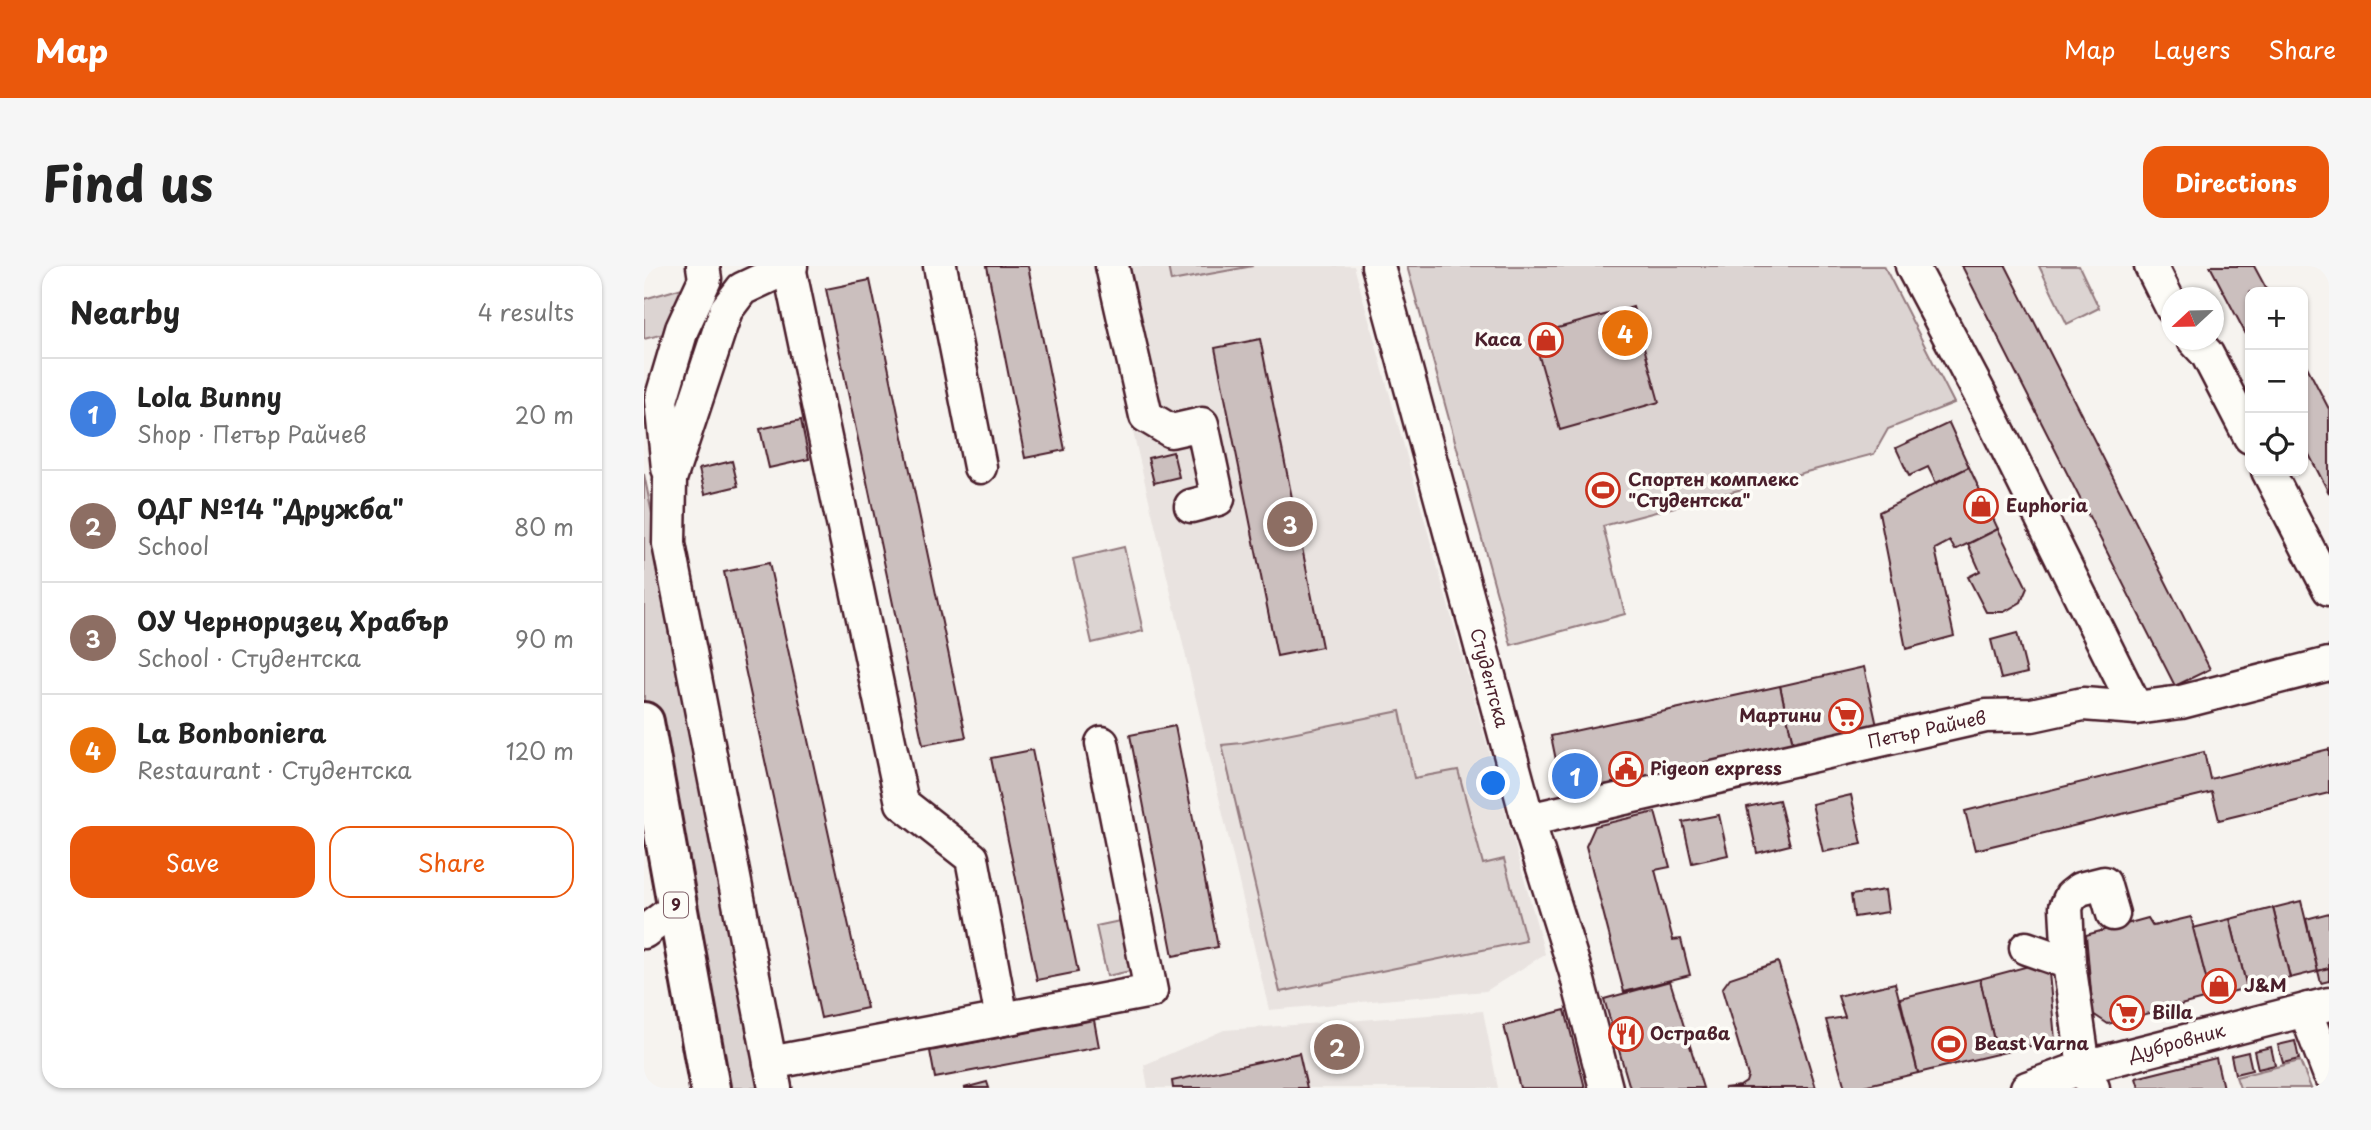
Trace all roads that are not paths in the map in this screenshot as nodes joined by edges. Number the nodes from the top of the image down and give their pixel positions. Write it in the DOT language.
graph roads {
  1 [pos="703,266"];
  2 [pos="790,266"];
  3 [pos="940,266"];
  4 [pos="1112,266"];
  5 [pos="1378,266"];
  6 [pos="1912,266"];
  7 [pos="2151,266"];
  8 [pos="2162,287"];
  9 [pos="2203,350"];
  10 [pos="2245,427"];
  11 [pos="980,467"];
  12 [pos="2271,476"];
  13 [pos="670,479"];
  14 [pos="1191,506"];
  15 [pos="2329,589"];
  16 [pos="2329,664"];
  17 [pos="2136,708"];
  18 [pos="644,722"];
  19 [pos="1102,743"];
  20 [pos="1528,820"];
  21 [pos="676,908"];
  22 [pos="2113,914"];
  23 [pos="644,932"];
  24 [pos="2026,948"];
  25 [pos="2069,963"];
  26 [pos="2318,1007"];
  27 [pos="1002,1019"];
  28 [pos="2329,1073"];
  29 [pos="773,1076"];
  30 [pos="2089,1077"];
  31 [pos="710,1088"];
  32 [pos="1606,1088"];
  33 [pos="2027,1088"];
  1 -- 13 [label="street"];
  2 -- 13 [label="street"];
  2 -- 27 [label="street"];
  3 -- 11 [label="street"];
  4 -- 14 [label="street"];
  5 -- 20 [label="street, Студентска"];
  6 -- 17 [label="street"];
  7 -- 8 [label="street"];
  9 -- 10 [label="street"];
  12 -- 15 [label="street"];
  13 -- 29 [label="street"];
  16 -- 17 [label="street, Петър Райчев"];
  17 -- 20 [label="street, Петър Райчев"];
  18 -- 21 [label="main road, 9"];
  19 -- 27 [label="street"];
  20 -- 32 [label="street, Студентска"];
  21 -- 23 [label="street"];
  21 -- 31 [label="main road, 9"];
  22 -- 25 [label="street"];
  24 -- 25 [label="street"];
  25 -- 30 [label="street"];
  26 -- 28 [label="street"];
  26 -- 30 [label="street, Дубровник"];
  27 -- 29 [label="street"];
  30 -- 33 [label="street, Дубровник"];
}
